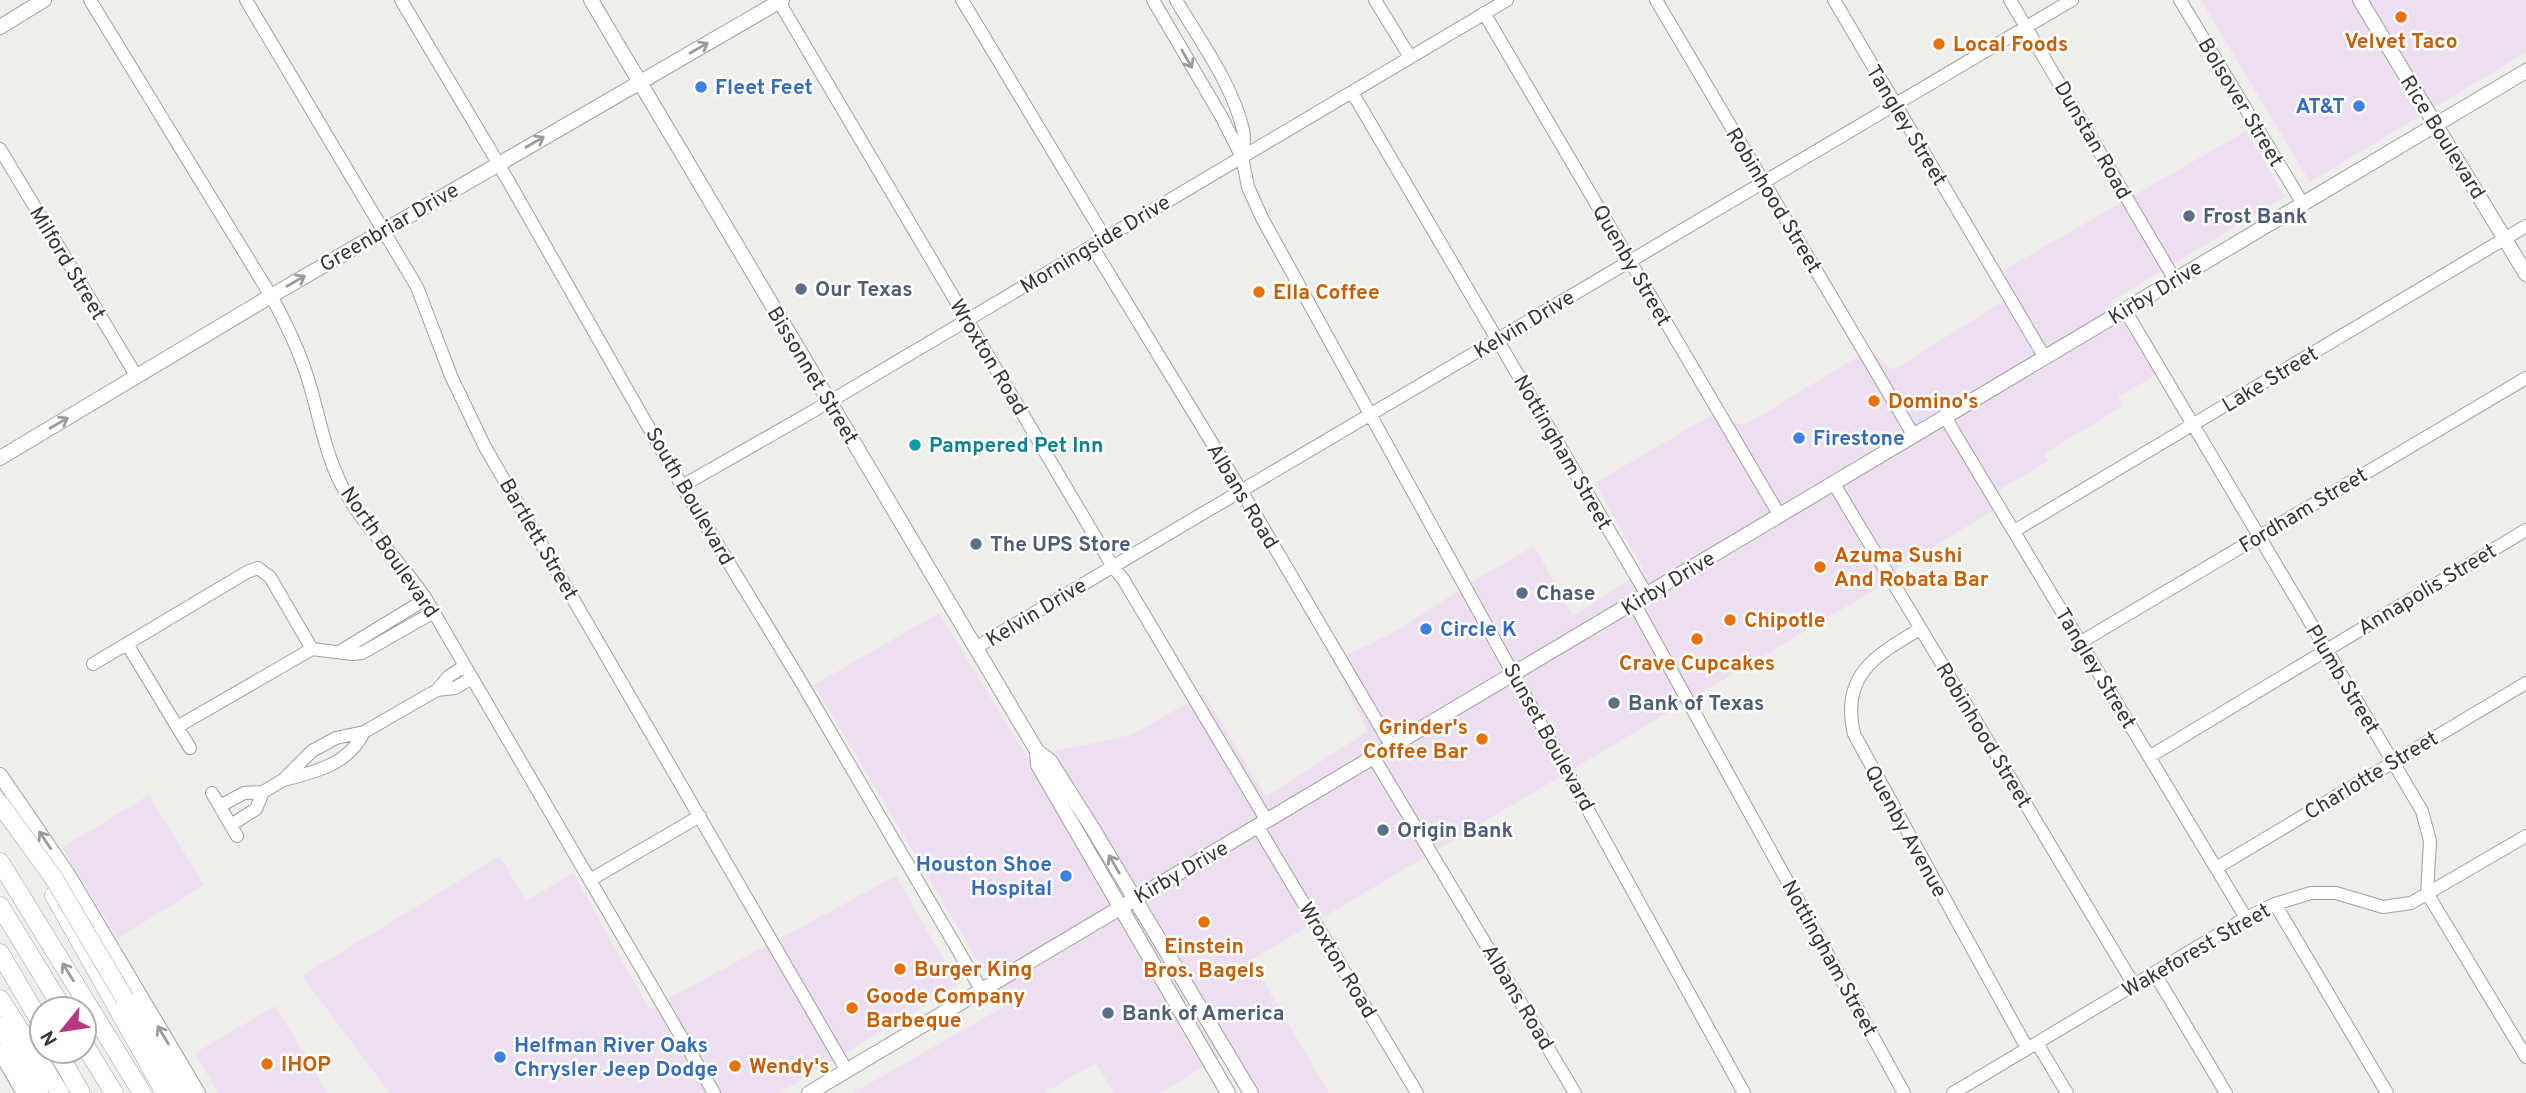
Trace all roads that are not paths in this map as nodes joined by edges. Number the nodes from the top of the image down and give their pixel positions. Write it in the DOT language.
graph roads {
  1 [pos="44,0"];
  2 [pos="90,0"];
  3 [pos="246,0"];
  4 [pos="401,0"];
  5 [pos="591,0"];
  6 [pos="962,0"];
  7 [pos="1153,0"];
  8 [pos="1176,0"];
  9 [pos="1375,0"];
  10 [pos="1507,0"];
  11 [pos="1657,0"];
  12 [pos="1834,0"];
  13 [pos="2010,0"];
  14 [pos="2072,0"];
  15 [pos="2180,0"];
  16 [pos="2360,0"];
  17 [pos="779,1"];
  18 [pos="1484,13"];
  19 [pos="0,27"];
  20 [pos="2026,27"];
  21 [pos="1410,57"];
  22 [pos="2526,71"];
  23 [pos="639,82"];
  24 [pos="1352,92"];
  25 [pos="1895,104"];
  26 [pos="2437,124"];
  27 [pos="0,149"];
  28 [pos="1242,157"];
  29 [pos="498,163"];
  30 [pos="1764,182"];
  31 [pos="2303,204"];
  32 [pos="2526,226"];
  33 [pos="385,230"];
  34 [pos="1105,238"];
  35 [pos="2505,239"];
  36 [pos="1092,246"];
  37 [pos="1630,261"];
  38 [pos="2526,274"];
  39 [pos="2175,280"];
  40 [pos="271,296"];
  41 [pos="2125,310"];
  42 [pos="967,320"];
  43 [pos="1497,340"];
  44 [pos="2045,358"];
  45 [pos="137,377"];
  46 [pos="2526,378"];
  47 [pos="829,402"];
  48 [pos="1370,415"];
  49 [pos="1945,417"];
  50 [pos="2193,425"];
  51 [pos="1914,436"];
  52 [pos="0,458"];
  53 [pos="1834,484"];
  54 [pos="682,486"];
  55 [pos="1241,491"];
  56 [pos="1780,516"];
  57 [pos="2526,530"];
  58 [pos="2014,531"];
  59 [pos="2259,537"];
  60 [pos="1113,567"];
  61 [pos="426,599"];
  62 [pos="1640,599"];
  63 [pos="434,612"];
  64 [pos="383,624"];
  65 [pos="1920,629"];
  66 [pos="391,638"];
  67 [pos="2081,642"];
  68 [pos="127,644"];
  69 [pos="975,648"];
  70 [pos="312,649"];
  71 [pos="2326,650"];
  72 [pos="339,652"];
  73 [pos="93,664"];
  74 [pos="465,666"];
  75 [pos="1514,674"];
  76 [pos="472,678"];
  77 [pos="2526,683"];
  78 [pos="437,691"];
  79 [pos="177,727"];
  80 [pos="364,732"];
  81 [pos="1392,747"];
  82 [pos="190,748"];
  83 [pos="1037,751"];
  84 [pos="2149,757"];
  85 [pos="1374,758"];
  86 [pos="2393,762"];
  87 [pos="0,775"];
  88 [pos="283,780"];
  89 [pos="263,792"];
  90 [pos="212,793"];
  91 [pos="0,802"];
  92 [pos="220,806"];
  93 [pos="700,816"];
  94 [pos="1263,824"];
  95 [pos="2526,836"];
  96 [pos="0,862"];
  97 [pos="2216,868"];
  98 [pos="590,880"];
  99 [pos="2427,893"];
  100 [pos="1134,900"];
  101 [pos="2275,904"];
  102 [pos="0,906"];
  103 [pos="1121,907"];
  104 [pos="2246,918"];
  105 [pos="0,953"];
  106 [pos="2155,974"];
  107 [pos="2134,985"];
  108 [pos="982,991"];
  109 [pos="54,995"];
  110 [pos="0,999"];
  111 [pos="28,1001"];
  112 [pos="0,1026"];
  113 [pos="2032,1046"];
  114 [pos="6,1050"];
  115 [pos="2526,1057"];
  116 [pos="1230,1059"];
  117 [pos="65,1065"];
  118 [pos="97,1065"];
  119 [pos="1214,1068"];
  120 [pos="847,1070"];
  121 [pos="24,1093"];
  122 [pos="39,1093"];
  123 [pos="60,1093"];
  124 [pos="81,1093"];
  125 [pos="114,1093"];
  126 [pos="142,1093"];
  127 [pos="165,1093"];
  128 [pos="182,1093"];
  129 [pos="198,1093"];
  130 [pos="714,1093"];
  131 [pos="809,1093"];
  132 [pos="1228,1093"];
  133 [pos="1251,1093"];
  134 [pos="1417,1093"];
  135 [pos="1575,1093"];
  136 [pos="1744,1093"];
  137 [pos="1904,1093"];
  138 [pos="1954,1093"];
  139 [pos="2067,1093"];
  140 [pos="2226,1093"];
  141 [pos="2387,1093"];
  1 -- 19 [label="main road"];
  2 -- 40 [label="street, North Boulevard"];
  3 -- 33 [label="street, Bartlett Street"];
  4 -- 29 [label="street, South Boulevard"];
  5 -- 23 [label="main road, Bissonnet Street"];
  6 -- 34 [label="street"];
  7 -- 28 [label="street, Sunset Boulevard, one-way"];
  8 -- 28 [label="street, Sunset Boulevard"];
  9 -- 21 [label="street"];
  10 -- 18 [label="street, Morningside Drive"];
  11 -- 30 [label="street, Robinhood Street"];
  12 -- 25 [label="street, Tangley Street"];
  13 -- 20 [label="street, Dunstan Road"];
  14 -- 20 [label="street, Kelvin Drive"];
  15 -- 31 [label="street, Bolsover Street"];
  16 -- 26 [label="main road, Rice Boulevard"];
  23 -- 17 [label="main road, Greenbriar Drive, one-way"];
  17 -- 42 [label="street, Wroxton Road"];
  18 -- 21 [label="street, Morningside Drive"];
  18 -- 37 [label="street, Quenby Street"];
  20 -- 25 [label="street, Kelvin Drive"];
  20 -- 39 [label="street, Dunstan Road"];
  21 -- 24 [label="street, Morningside Drive"];
  22 -- 26 [label="main road, Kirby Drive"];
  29 -- 23 [label="main road, Greenbriar Drive, one-way"];
  23 -- 47 [label="main road, Bissonnet Street"];
  24 -- 28 [label="street, Morningside Drive"];
  24 -- 43 [label="street, Nottingham Street"];
  25 -- 30 [label="street, Kelvin Drive"];
  25 -- 44 [label="street, Tangley Street"];
  26 -- 31 [label="main road, Kirby Drive"];
  26 -- 35 [label="main road, Rice Boulevard"];
  27 -- 45 [label="street, Milford Street"];
  28 -- 34 [label="street, Morningside Drive"];
  28 -- 48 [label="street, Sunset Boulevard"];
  29 -- 33 [label="main road, Greenbriar Drive"];
  29 -- 54 [label="street, South Boulevard"];
  30 -- 37 [label="street, Kelvin Drive"];
  30 -- 51 [label="street, Robinhood Street"];
  31 -- 39 [label="main road, Kirby Drive"];
  32 -- 35 [label="street, Lake Street"];
  40 -- 33 [label="main road, Greenbriar Drive, one-way"];
  33 -- 93 [label="street, Bartlett Street"];
  34 -- 36 [label="street, Morningside Drive"];
  35 -- 38 [label="main road, Rice Boulevard"];
  35 -- 50 [label="street, Lake Street"];
  36 -- 42 [label="street, Morningside Drive"];
  36 -- 55 [label="street, Albans Road"];
  37 -- 43 [label="street, Kelvin Drive"];
  37 -- 56 [label="street, Quenby Street"];
  39 -- 41 [label="main road, Kirby Drive"];
  40 -- 45 [label="main road, Greenbriar Drive"];
  40 -- 61 [label="street, North Boulevard"];
  41 -- 44 [label="main road, Kirby Drive"];
  41 -- 50 [label="street, Plumb Street"];
  42 -- 47 [label="street, Morningside Drive"];
  42 -- 60 [label="street, Wroxton Road"];
  43 -- 48 [label="street, Kelvin Drive"];
  43 -- 62 [label="street, Nottingham Street"];
  44 -- 49 [label="main road, Kirby Drive"];
  52 -- 45 [label="main road, Greenbriar Drive, one-way"];
  46 -- 59 [label="street, Fordham Street"];
  47 -- 54 [label="street, Morningside Drive"];
  47 -- 69 [label="main road, Bissonnet Street"];
  48 -- 55 [label="street, Kelvin Drive"];
  48 -- 75 [label="street, Sunset Boulevard"];
  49 -- 51 [label="main road, Kirby Drive"];
  49 -- 58 [label="street, Tangley Street"];
  50 -- 58 [label="street, Lake Street"];
  50 -- 59 [label="street, Plumb Street"];
  51 -- 53 [label="main road, Kirby Drive"];
  53 -- 56 [label="main road, Kirby Drive"];
  53 -- 65 [label="street, Robinhood Street"];
  54 -- 108 [label="street, South Boulevard"];
  55 -- 60 [label="street, Kelvin Drive"];
  55 -- 81 [label="street, Albans Road"];
  56 -- 62 [label="main road, Kirby Drive"];
  57 -- 71 [label="street, Annapolis Street"];
  58 -- 67 [label="street, Tangley Street"];
  59 -- 67 [label="street, Fordham Street"];
  59 -- 71 [label="street, Plumb Street"];
  60 -- 69 [label="street, Kelvin Drive"];
  60 -- 94 [label="street, Wroxton Road"];
  61 -- 63 [label="street, North Boulevard"];
  61 -- 64 [label="street"];
  62 -- 75 [label="main road, Kirby Drive"];
  62 -- 137 [label="street, Nottingham Street"];
  63 -- 66 [label="street"];
  63 -- 74 [label="street, North Boulevard"];
  64 -- 66 [label="street"];
  64 -- 72 [label="street"];
  65 -- 107 [label="street, Robinhood Street"];
  65 -- 113 [label="street, Quenby Avenue"];
  66 -- 72 [label="street"];
  67 -- 84 [label="street, Tangley Street"];
  68 -- 70 [label="street"];
  68 -- 73 [label="street"];
  68 -- 79 [label="street"];
  69 -- 83 [label="main road, Bissonnet Street"];
  70 -- 72 [label="street"];
  70 -- 79 [label="street"];
  71 -- 84 [label="street, Annapolis Street"];
  71 -- 86 [label="street, Plumb Street"];
  74 -- 76 [label="street, North Boulevard"];
  74 -- 78 [label="street"];
  75 -- 81 [label="main road, Kirby Drive"];
  75 -- 136 [label="street, Sunset Boulevard"];
  76 -- 78 [label="street"];
  76 -- 98 [label="street, North Boulevard"];
  77 -- 86 [label="street, Charlotte Street"];
  78 -- 80 [label="street"];
  79 -- 82 [label="street"];
  80 -- 88 [label="street"];
  80 -- 88 [label="street"];
  81 -- 85 [label="main road, Kirby Drive"];
  100 -- 83 [label="main road, Bissonnet Street, one-way"];
  83 -- 103 [label="main road, Bissonnet Street"];
  84 -- 97 [label="street, Tangley Street"];
  85 -- 94 [label="main road, Kirby Drive"];
  85 -- 135 [label="street, Albans Road"];
  86 -- 97 [label="street, Charlotte Street"];
  86 -- 99 [label="street, Plumb Street"];
  129 -- 87 [label="main road, one-way"];
  88 -- 89 [label="street"];
  89 -- 92 [label="street"];
  89 -- 92 [label="street"];
  90 -- 92 [label="street"];
  91 -- 127 [label="highway"];
  91 -- 128 [label="highway, bridge"];
  93 -- 98 [label="street"];
  93 -- 120 [label="street, Bartlett Street"];
  94 -- 100 [label="main road, Kirby Drive"];
  94 -- 134 [label="street, Wroxton Road"];
  95 -- 99 [label="street, Wakeforest Street"];
  126 -- 96 [label="highway, one-way"];
  97 -- 104 [label="street, Tangley Street"];
  98 -- 130 [label="street, North Boulevard"];
  99 -- 101 [label="street, Wakeforest Street"];
  99 -- 115 [label="street"];
  100 -- 103 [label="main road, Kirby Drive"];
  100 -- 116 [label="main road, Bissonnet Street"];
  101 -- 104 [label="street, Wakeforest Street"];
  101 -- 141 [label="street"];
  102 -- 109 [label="highway"];
  103 -- 108 [label="main road, Kirby Drive"];
  103 -- 119 [label="main road, Bissonnet Street"];
  104 -- 106 [label="street, Wakeforest Street"];
  105 -- 111 [label="highway"];
  106 -- 107 [label="street, Wakeforest Street"];
  106 -- 140 [label="street"];
  107 -- 113 [label="street, Wakeforest Street"];
  108 -- 120 [label="main road, Kirby Drive"];
  110 -- 123 [label="highway"];
  112 -- 114 [label="highway"];
  113 -- 138 [label="street, Wakeforest Street"];
  113 -- 139 [label="street, Quenby Avenue"];
  114 -- 121 [label="main road"];
  114 -- 122 [label="highway"];
  116 -- 119 [label="main road"];
  116 -- 133 [label="main road, Bissonnet Street"];
  117 -- 124 [label="highway"];
  118 -- 125 [label="highway"];
  119 -- 132 [label="main road, Bissonnet Street"];
  120 -- 131 [label="main road, Kirby Drive"];
}
